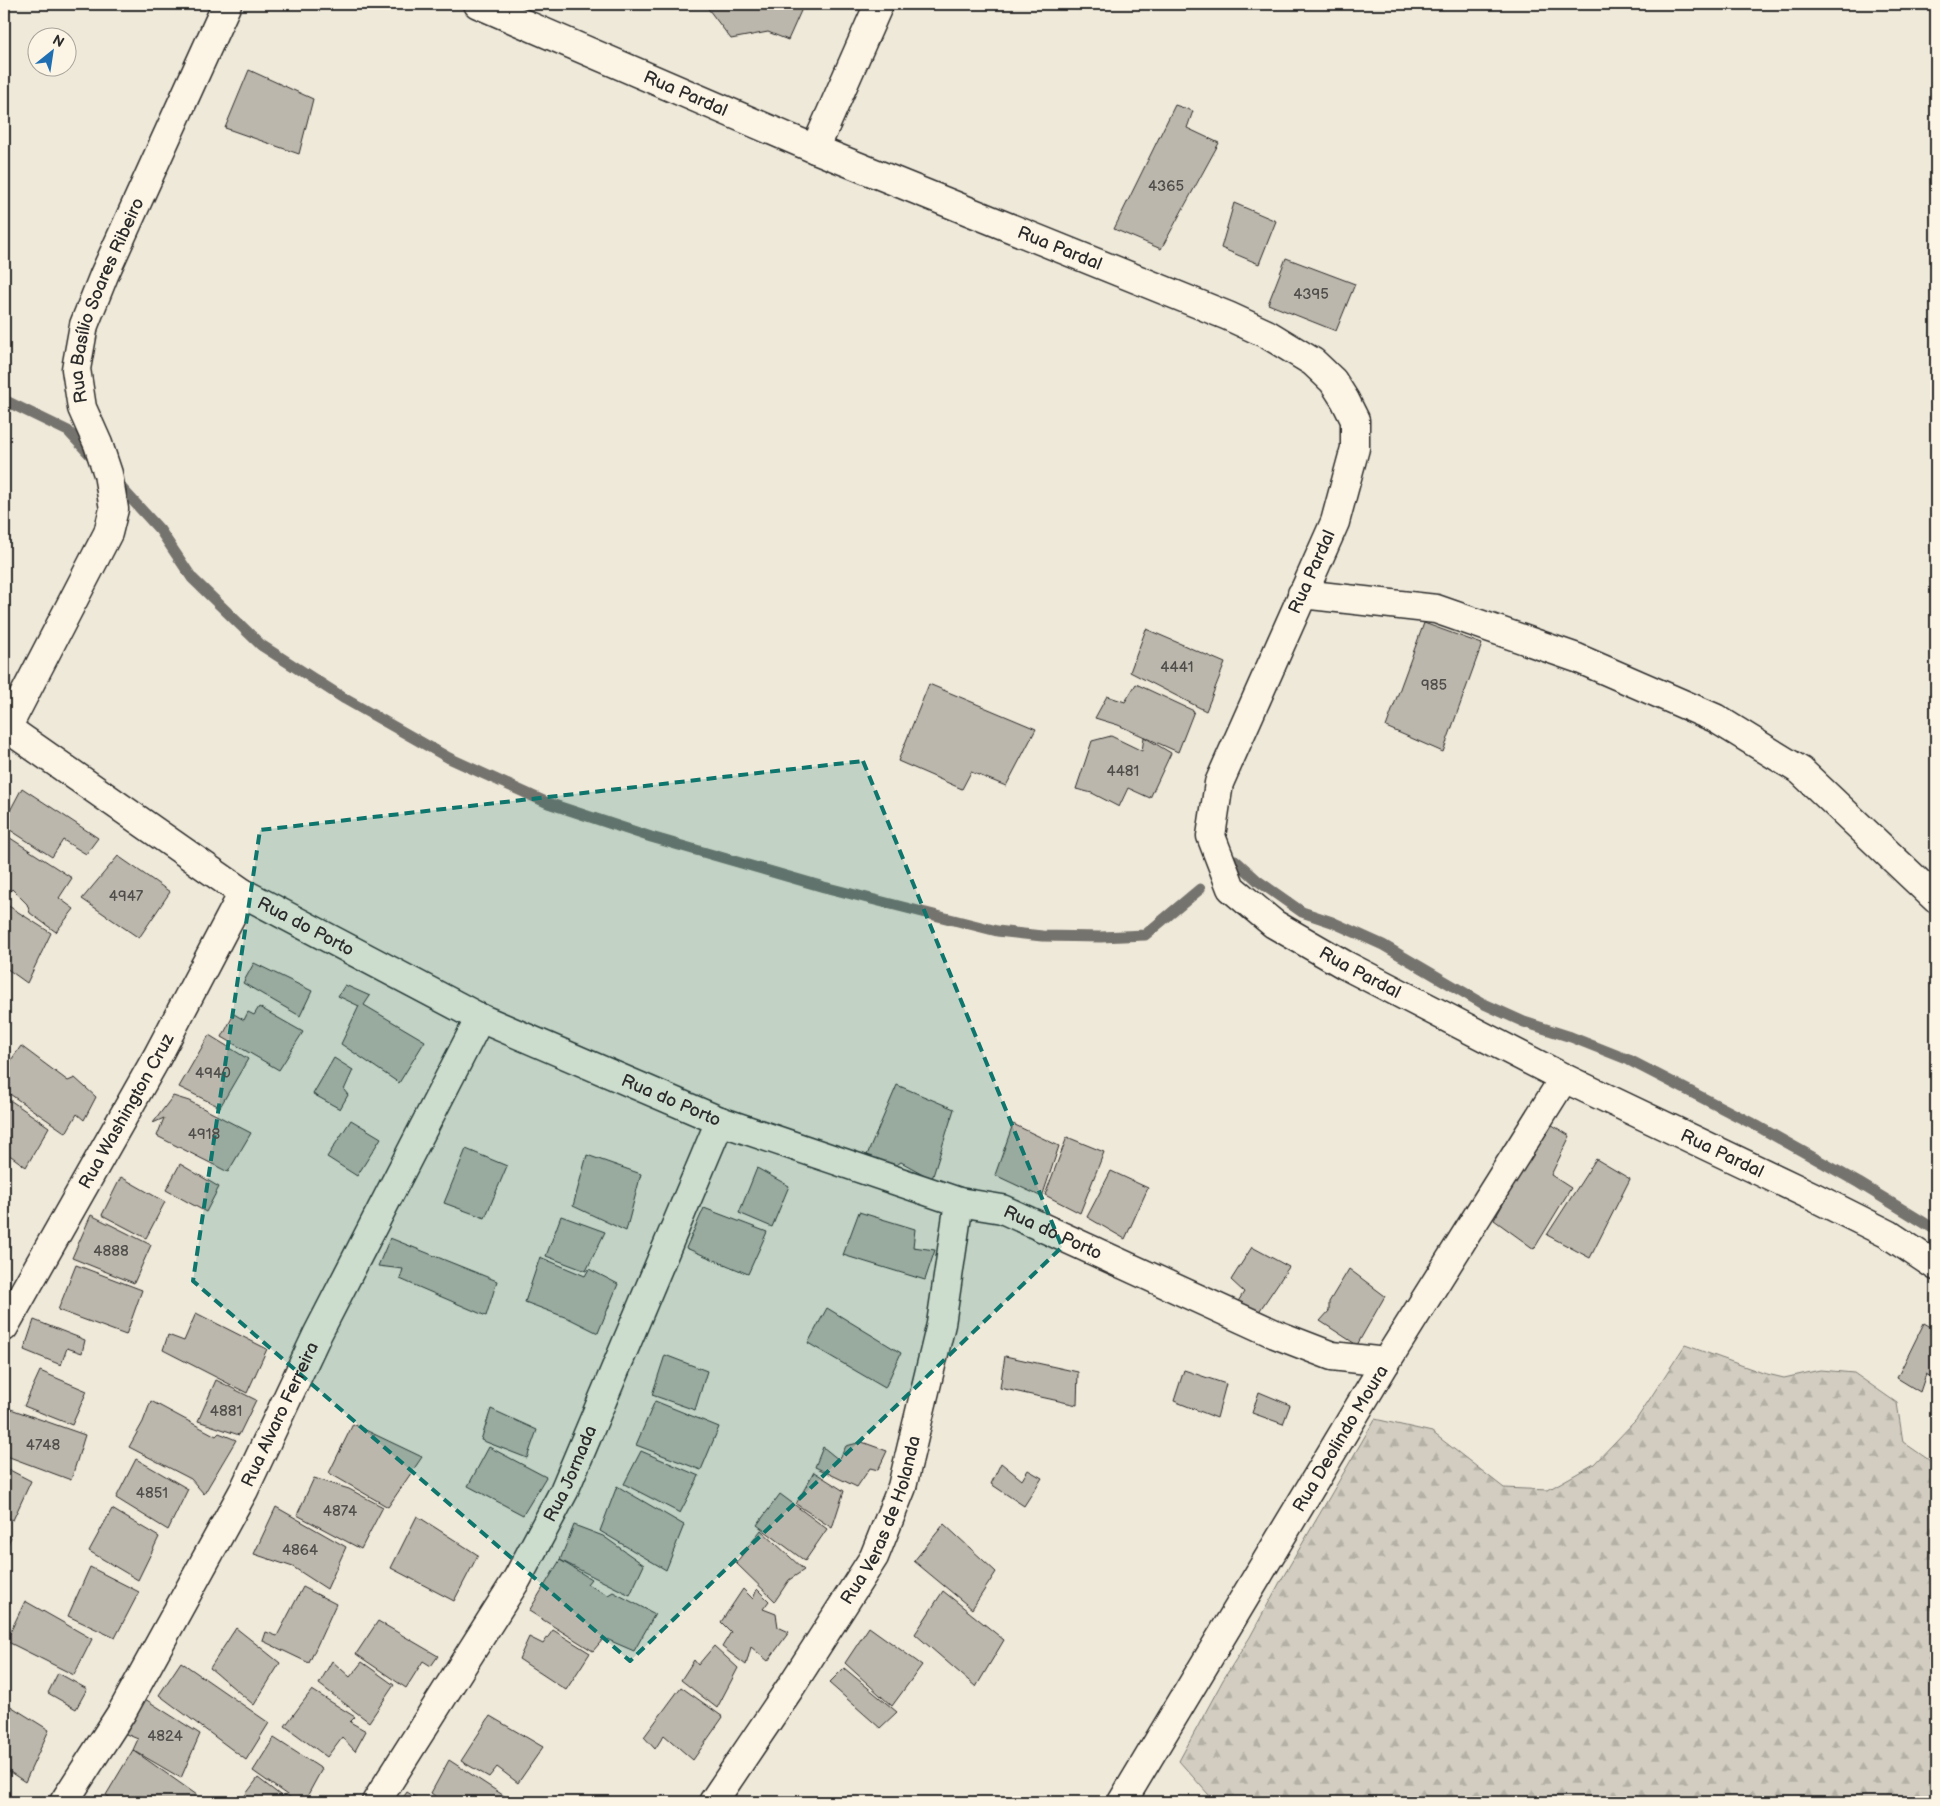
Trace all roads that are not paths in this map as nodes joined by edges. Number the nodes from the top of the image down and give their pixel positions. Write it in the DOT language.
graph roads {
  1 [pos="227,4"];
  2 [pos="478,4"];
  3 [pos="880,4"];
  4 [pos="815,149"];
  5 [pos="1302,594"];
  6 [pos="6,731"];
  7 [pos="244,893"];
  8 [pos="1936,899"];
  9 [pos="480,1018"];
  10 [pos="1564,1078"];
  11 [pos="720,1121"];
  12 [pos="959,1202"];
  13 [pos="1936,1266"];
  14 [pos="4,1327"];
  15 [pos="1386,1362"];
  16 [pos="64,1802"];
  17 [pos="376,1802"];
  18 [pos="714,1802"];
  19 [pos="1122,1802"];
  1 -- 6 [label="street, Rua Basílio Soares Ribeiro"];
  2 -- 4 [label="street, Rua Pardal"];
  3 -- 4 [label="street"];
  4 -- 5 [label="street, Rua Pardal"];
  5 -- 8 [label="street"];
  5 -- 10 [label="street, Rua Pardal"];
  6 -- 7 [label="street, Rua do Porto"];
  7 -- 9 [label="street, Rua do Porto"];
  7 -- 14 [label="street, Rua Washington Cruz"];
  9 -- 11 [label="street, Rua do Porto"];
  9 -- 16 [label="street, Rua Alvaro Ferreira"];
  10 -- 13 [label="street, Rua Pardal"];
  10 -- 15 [label="street, Rua Deolindo Moura"];
  11 -- 12 [label="street, Rua do Porto"];
  11 -- 17 [label="street, Rua Jornada"];
  12 -- 15 [label="street, Rua do Porto"];
  12 -- 18 [label="street, Rua Veras de Holanda"];
  15 -- 19 [label="street, Rua Deolindo Moura"];
}
